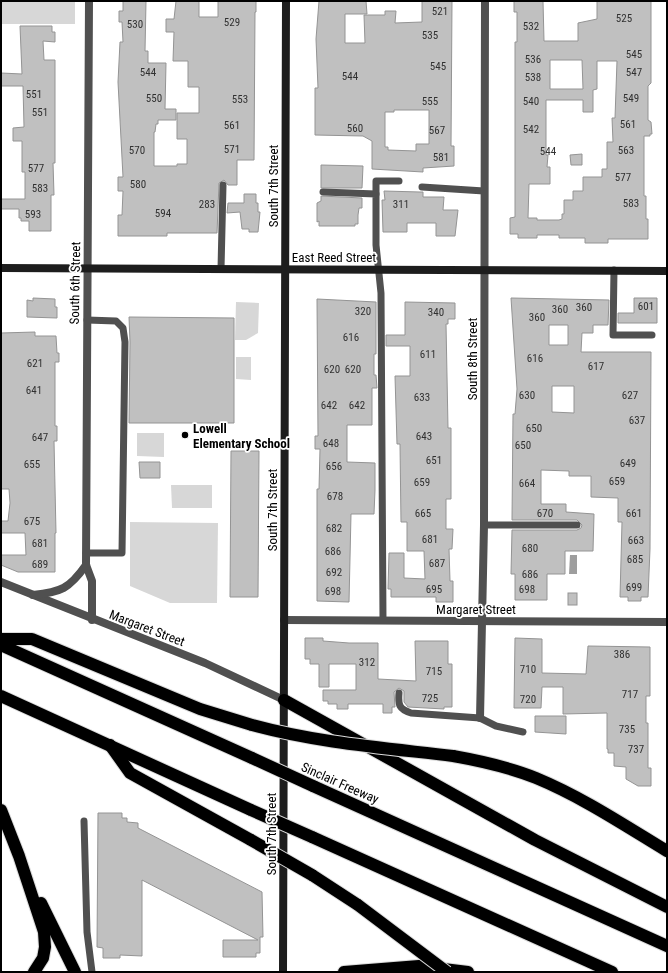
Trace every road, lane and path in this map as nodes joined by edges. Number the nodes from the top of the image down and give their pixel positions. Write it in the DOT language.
graph roads {
  1 [pos="89,1"];
  2 [pos="286,1"];
  3 [pos="485,1"];
  4 [pos="399,181"];
  5 [pos="223,185"];
  6 [pos="422,187"];
  7 [pos="484,191"];
  8 [pos="323,192"];
  9 [pos="376,194"];
  10 [pos="1,268"];
  11 [pos="88,268"];
  12 [pos="221,269"];
  13 [pos="285,269"];
  14 [pos="379,269"];
  15 [pos="484,270"];
  16 [pos="614,270"];
  17 [pos="667,271"];
  18 [pos="87,320"];
  19 [pos="652,335"];
  20 [pos="484,525"];
  21 [pos="577,525"];
  22 [pos="86,553"];
  23 [pos="86,565"];
  24 [pos="1,582"];
  25 [pos="32,595"];
  26 [pos="92,620"];
  27 [pos="284,620"];
  28 [pos="383,620"];
  29 [pos="482,622"];
  30 [pos="667,622"];
  31 [pos="1,639"];
  32 [pos="1,645"];
  33 [pos="398,693"];
  34 [pos="1,696"];
  35 [pos="284,700"];
  36 [pos="480,718"];
  37 [pos="524,732"];
  38 [pos="109,744"];
  39 [pos="1,810"];
  40 [pos="84,821"];
  41 [pos="667,851"];
  42 [pos="19,856"];
  43 [pos="667,907"];
  44 [pos="667,946"];
  45 [pos="34,972"];
  46 [pos="75,972"];
  47 [pos="92,972"];
  48 [pos="283,972"];
  49 [pos="344,972"];
  50 [pos="447,972"];
  51 [pos="468,972"];
  52 [pos="612,972"];
  1 -- 11 [label="street, South 6th Street"];
  2 -- 13 [label="street, South 7th Street"];
  3 -- 7 [label="street, South 8th Street"];
  4 -- 9 [label="lane"];
  5 -- 12 [label="lane"];
  6 -- 7 [label="lane"];
  7 -- 15 [label="street, South 8th Street"];
  8 -- 9 [label="lane"];
  9 -- 14 [label="lane"];
  10 -- 11 [label="street, East Reed Street"];
  11 -- 12 [label="street, East Reed Street"];
  11 -- 18 [label="street, South 6th Street"];
  12 -- 13 [label="street, East Reed Street"];
  13 -- 14 [label="street, East Reed Street"];
  13 -- 27 [label="street, South 7th Street"];
  14 -- 15 [label="street, East Reed Street"];
  14 -- 28 [label="lane"];
  15 -- 16 [label="street, East Reed Street"];
  15 -- 20 [label="street, South 8th Street"];
  16 -- 17 [label="street, East Reed Street"];
  16 -- 19 [label="lane"];
  18 -- 22 [label="street, South 6th Street"];
  18 -- 22 [label="lane"];
  20 -- 21 [label="lane"];
  20 -- 29 [label="street, South 8th Street"];
  22 -- 23 [label="street, South 6th Street"];
  23 -- 25 [label="street"];
  23 -- 26 [label="street, South 6th Street"];
  24 -- 25 [label="street, Margaret Street"];
  25 -- 26 [label="street, Margaret Street"];
  26 -- 35 [label="street, Margaret Street"];
  27 -- 28 [label="street, Margaret Street"];
  27 -- 35 [label="street, South 7th Street"];
  28 -- 29 [label="street, Margaret Street"];
  29 -- 30 [label="street, Margaret Street"];
  29 -- 36 [label="street, South 8th Street"];
  31 -- 41 [label="highway, bridge"];
  32 -- 44 [label="highway, Sinclair Freeway, bridge"];
  33 -- 36 [label="lane"];
  34 -- 38 [label="highway"];
  35 -- 43 [label="highway"];
  35 -- 48 [label="street, South 7th Street"];
  36 -- 37 [label="lane"];
  38 -- 50 [label="highway, bridge"];
  38 -- 52 [label="highway, bridge"];
  39 -- 42 [label="highway"];
  40 -- 47 [label="lane"];
  42 -- 45 [label="highway"];
  42 -- 46 [label="highway"];
  49 -- 51 [label="highway"];
}
